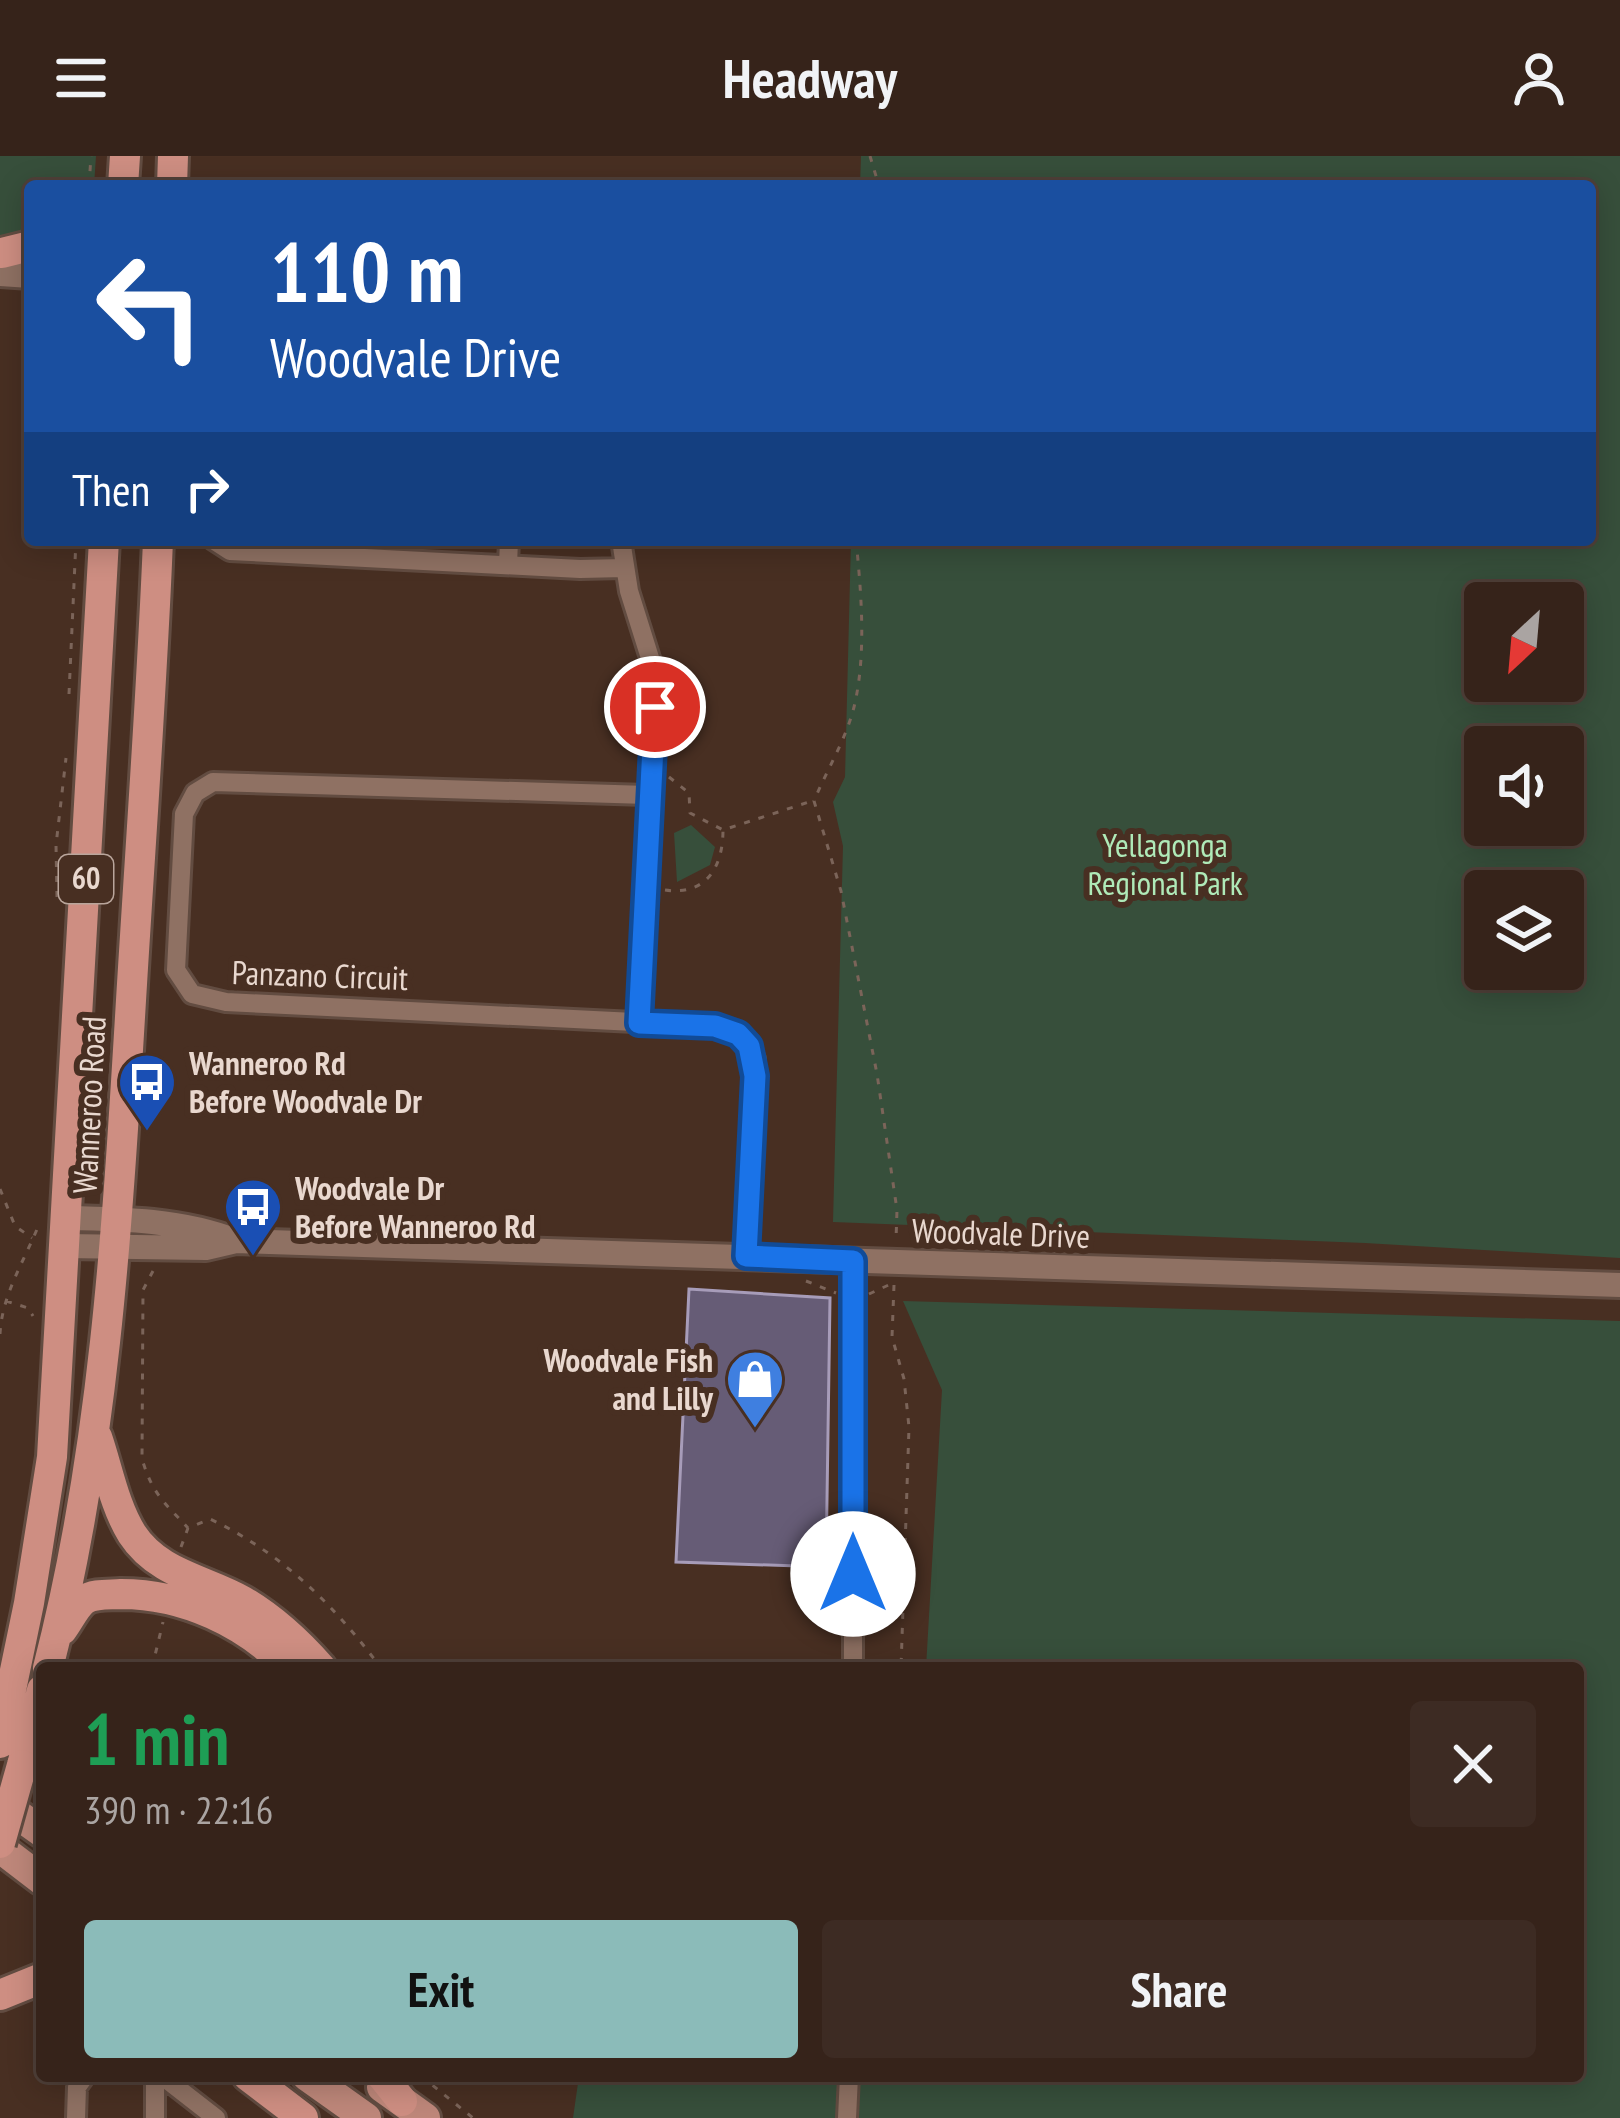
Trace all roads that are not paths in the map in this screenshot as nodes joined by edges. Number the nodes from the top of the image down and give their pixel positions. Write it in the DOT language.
graph roads {
  1 [pos="104,546"];
  2 [pos="158,546"];
  3 [pos="222,546"];
  4 [pos="509,546"];
  5 [pos="622,546"];
  6 [pos="508,566"];
  7 [pos="624,568"];
  8 [pos="654,790"];
  9 [pos="639,1023"];
  10 [pos="66,1232"];
  11 [pos="118,1233"];
  12 [pos="746,1256"];
  13 [pos="853,1261"];
  14 [pos="1620,1286"];
  15 [pos="95,1431"];
  16 [pos="51,1655"];
  17 [pos="282,1662"];
  18 [pos="315,1662"];
  19 [pos="853,1662"];
  20 [pos="36,1702"];
  21 [pos="11,1754"];
  22 [pos="0,1802"];
  23 [pos="36,1828"];
  24 [pos="0,1846"];
  25 [pos="36,1875"];
  26 [pos="36,1981"];
  27 [pos="0,1996"];
  28 [pos="81,2082"];
  29 [pos="158,2082"];
  30 [pos="166,2082"];
  31 [pos="256,2082"];
  32 [pos="315,2082"];
  33 [pos="378,2082"];
  34 [pos="849,2082"];
  35 [pos="403,2098"];
  36 [pos="76,2114"];
  37 [pos="155,2118"];
  38 [pos="217,2118"];
  39 [pos="303,2118"];
  40 [pos="366,2118"];
  41 [pos="847,2118"];
  1 -- 10 [label="highway, Wanneroo Road / 60"];
  2 -- 11 [label="highway, Wanneroo Road / 60"];
  3 -- 6 [label="street"];
  4 -- 6 [label="street"];
  5 -- 7 [label="street"];
  6 -- 7 [label="street"];
  7 -- 8 [label="street"];
  8 -- 9 [label="street"];
  8 -- 9 [label="street, Panzano Circuit"];
  9 -- 12 [label="street, Panzano Circuit"];
  10 -- 11 [label="street, Woodvale Drive"];
  10 -- 21 [label="highway, 60"];
  11 -- 12 [label="street, Woodvale Drive"];
  11 -- 15 [label="highway, Wanneroo Road / 60"];
  12 -- 13 [label="street, Woodvale Drive"];
  13 -- 14 [label="street, Woodvale Drive"];
  13 -- 19 [label="street"];
  15 -- 16 [label="highway, Wanneroo Road / 60"];
  15 -- 18 [label="highway"];
  16 -- 17 [label="highway"];
  20 -- 21 [label="highway, 60"];
  21 -- 24 [label="highway, 60, bridge"];
  22 -- 23 [label="main road"];
  24 -- 25 [label="main road"];
  26 -- 27 [label="highway"];
  28 -- 36 [label="street"];
  29 -- 37 [label="street"];
  30 -- 38 [label="street"];
  31 -- 39 [label="highway"];
  32 -- 40 [label="main road"];
  33 -- 35 [label="main road"];
  34 -- 41 [label="street"];
}
